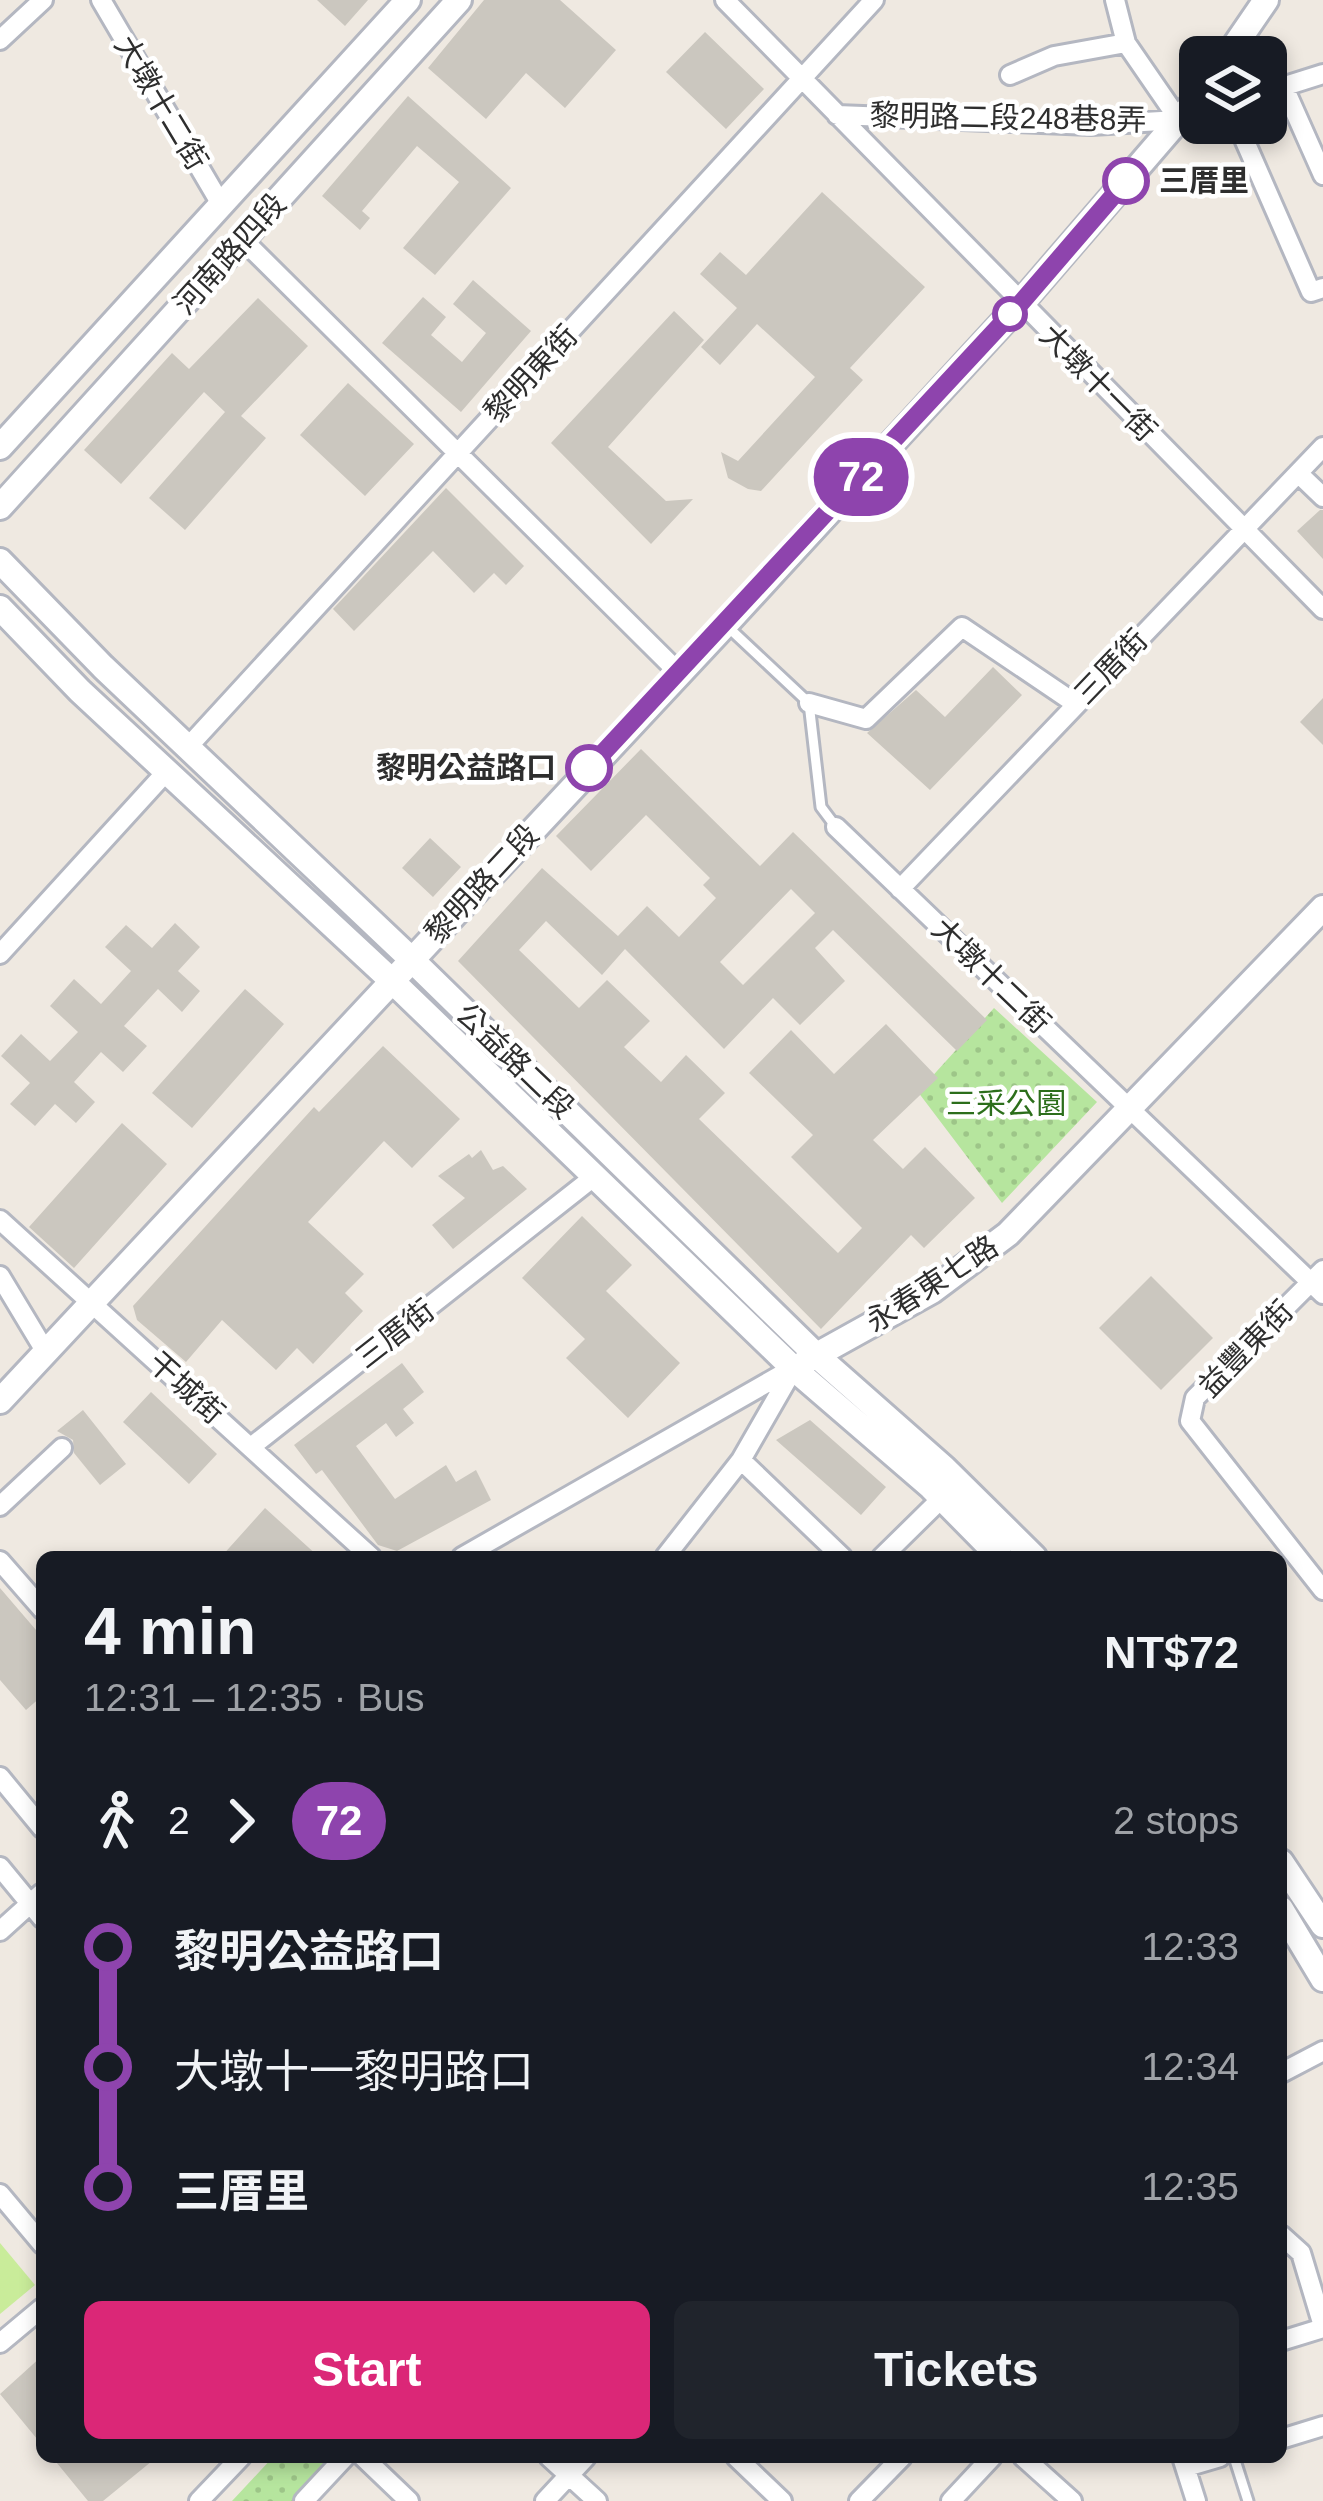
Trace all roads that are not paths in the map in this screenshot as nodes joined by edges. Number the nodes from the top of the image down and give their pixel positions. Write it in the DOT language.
graph roads {
  1 [pos="44,0"];
  2 [pos="101,0"];
  3 [pos="408,0"];
  4 [pos="459,0"];
  5 [pos="725,0"];
  6 [pos="874,0"];
  7 [pos="1115,0"];
  8 [pos="1266,0"];
  9 [pos="1241,36"];
  10 [pos="0,40"];
  11 [pos="1126,43"];
  12 [pos="1323,74"];
  13 [pos="1010,75"];
  14 [pos="803,81"];
  15 [pos="1287,84"];
  16 [pos="1179,91"];
  17 [pos="1179,107"];
  18 [pos="1287,110"];
  19 [pos="837,116"];
  20 [pos="1179,121"];
  21 [pos="1246,144"];
  22 [pos="1323,175"];
  23 [pos="222,206"];
  24 [pos="243,240"];
  25 [pos="1323,288"];
  26 [pos="1020,304"];
  27 [pos="0,447"];
  28 [pos="1323,447"];
  29 [pos="457,453"];
  30 [pos="1298,473"];
  31 [pos="1323,497"];
  32 [pos="0,507"];
  33 [pos="1244,530"];
  34 [pos="0,561"];
  35 [pos="0,608"];
  36 [pos="1323,609"];
  37 [pos="725,625"];
  38 [pos="678,672"];
  39 [pos="809,704"];
  40 [pos="1076,704"];
  41 [pos="188,748"];
  42 [pos="167,771"];
  43 [pos="836,826"];
  44 [pos="900,889"];
  45 [pos="1323,908"];
  46 [pos="0,954"];
  47 [pos="412,959"];
  48 [pos="391,980"];
  49 [pos="1129,1110"];
  50 [pos="596,1176"];
  51 [pos="0,1220"];
  52 [pos="0,1276"];
  53 [pos="1319,1282"];
  54 [pos="92,1304"];
  55 [pos="47,1354"];
  56 [pos="816,1355"];
  57 [pos="793,1369"];
  58 [pos="0,1401"];
  59 [pos="251,1447"];
  60 [pos="62,1448"];
  61 [pos="741,1460"];
  62 [pos="942,1498"];
  63 [pos="0,1506"];
  64 [pos="681,1541"];
  65 [pos="364,1551"];
  66 [pos="473,1551"];
  67 [pos="671,1551"];
  68 [pos="692,1551"];
  69 [pos="836,1551"];
  70 [pos="888,1551"];
  71 [pos="994,1551"];
  72 [pos="1028,1551"];
  73 [pos="0,1561"];
  74 [pos="1323,1590"];
  75 [pos="36,1602"];
  76 [pos="0,1777"];
  77 [pos="36,1821"];
  78 [pos="0,1867"];
  79 [pos="1287,1871"];
  80 [pos="36,1903"];
  81 [pos="36,1906"];
  82 [pos="1287,1918"];
  83 [pos="1323,1925"];
  84 [pos="0,1931"];
  85 [pos="1321,1971"];
  86 [pos="1323,2051"];
  87 [pos="1287,2070"];
  88 [pos="0,2194"];
  89 [pos="36,2237"];
  90 [pos="1287,2240"];
  91 [pos="36,2313"];
  92 [pos="1323,2327"];
  93 [pos="1287,2339"];
  94 [pos="0,2343"];
  95 [pos="1323,2426"];
  96 [pos="1287,2437"];
  97 [pos="229,2463"];
  98 [pos="339,2463"];
  99 [pos="369,2463"];
  100 [pos="556,2463"];
  101 [pos="580,2463"];
  102 [pos="742,2463"];
  103 [pos="875,2463"];
  104 [pos="896,2463"];
  105 [pos="986,2463"];
  106 [pos="1030,2463"];
  107 [pos="1184,2463"];
  108 [pos="1236,2463"];
  109 [pos="886,2474"];
  110 [pos="569,2475"];
  111 [pos="199,2501"];
  112 [pos="304,2501"];
  113 [pos="410,2501"];
  114 [pos="545,2501"];
  115 [pos="597,2501"];
  116 [pos="782,2501"];
  117 [pos="859,2501"];
  118 [pos="951,2501"];
  119 [pos="1072,2501"];
  120 [pos="1196,2501"];
  121 [pos="1248,2501"];
  1 -- 10 [label="street"];
  2 -- 23 [label="street, 大墩十二街"];
  3 -- 23 [label="main road, 河南路四段"];
  4 -- 24 [label="main road, 河南路四段"];
  5 -- 14 [label="street, 大墩十一街"];
  6 -- 14 [label="street, 黎明東街"];
  7 -- 11 [label="street"];
  8 -- 9 [label="main road"];
  11 -- 13 [label="street"];
  11 -- 16 [label="street"];
  12 -- 15 [label="street"];
  14 -- 19 [label="street, 大墩十一街"];
  14 -- 29 [label="street, 黎明東街"];
  17 -- 19 [label="street, 黎明路二段248巷8弄"];
  18 -- 22 [label="street"];
  19 -- 26 [label="street, 大墩十一街"];
  20 -- 26 [label="main road, 黎明路二段"];
  21 -- 25 [label="street"];
  23 -- 27 [label="main road, 河南路四段"];
  24 -- 29 [label="street"];
  24 -- 32 [label="main road, 河南路四段"];
  26 -- 33 [label="street, 大墩十一街"];
  26 -- 37 [label="main road, 黎明路二段"];
  28 -- 30 [label="street, 三厝街"];
  29 -- 38 [label="street"];
  29 -- 41 [label="street, 黎明東街"];
  30 -- 31 [label="street"];
  30 -- 33 [label="street, 三厝街"];
  33 -- 36 [label="street, 大墩十一街"];
  33 -- 40 [label="street, 三厝街"];
  34 -- 41 [label="main road, 公益路二段"];
  35 -- 42 [label="main road, 公益路二段"];
  37 -- 38 [label="main road, 黎明路二段"];
  37 -- 39 [label="lane"];
  38 -- 47 [label="main road, 黎明路二段"];
  39 -- 40 [label="street"];
  39 -- 43 [label="lane, 大墩十二街"];
  40 -- 44 [label="street, 三厝街"];
  41 -- 47 [label="main road, 公益路二段"];
  42 -- 46 [label="street"];
  42 -- 48 [label="main road, 公益路二段"];
  43 -- 44 [label="street, 大墩十二街"];
  44 -- 49 [label="street, 大墩十二街"];
  45 -- 49 [label="main road, 永春東七路"];
  47 -- 48 [label="main road, 黎明路二段"];
  47 -- 56 [label="main road, 公益路二段"];
  48 -- 50 [label="main road, 公益路二段"];
  48 -- 54 [label="main road, 黎明路二段"];
  49 -- 53 [label="street, 大墩十二街"];
  49 -- 56 [label="main road, 永春東七路"];
  50 -- 57 [label="main road, 公益路二段"];
  50 -- 59 [label="street, 三厝街"];
  51 -- 54 [label="street, 干城街"];
  52 -- 55 [label="street"];
  53 -- 74 [label="street, 益豐東街"];
  54 -- 55 [label="main road, 黎明路二段"];
  54 -- 59 [label="street, 干城街"];
  55 -- 58 [label="main road, 黎明路二段"];
  56 -- 57 [label="main road, 永春東七路"];
  56 -- 72 [label="main road, 公益路二段"];
  57 -- 61 [label="street"];
  57 -- 62 [label="main road, 公益路二段"];
  57 -- 66 [label="street, 永春東七路"];
  59 -- 65 [label="street, 干城街"];
  60 -- 63 [label="street"];
  61 -- 64 [label="street"];
  61 -- 69 [label="street"];
  62 -- 70 [label="street"];
  62 -- 71 [label="main road, 公益路二段"];
  64 -- 67 [label="street"];
  64 -- 68 [label="street"];
  73 -- 75 [label="street"];
  76 -- 77 [label="street"];
  78 -- 80 [label="street"];
  79 -- 83 [label="main road"];
  81 -- 84 [label="street"];
  82 -- 85 [label="main road"];
  86 -- 87 [label="street"];
  88 -- 89 [label="street"];
  90 -- 92 [label="street"];
  91 -- 94 [label="street"];
  92 -- 93 [label="street"];
  95 -- 96 [label="street"];
  97 -- 111 [label="street"];
  98 -- 112 [label="street"];
  99 -- 113 [label="street"];
  100 -- 110 [label="street"];
  101 -- 110 [label="street"];
  102 -- 116 [label="street"];
  103 -- 109 [label="street"];
  104 -- 109 [label="street"];
  105 -- 118 [label="street"];
  106 -- 119 [label="street"];
  107 -- 120 [label="street"];
  108 -- 121 [label="lane"];
  109 -- 117 [label="street"];
  110 -- 114 [label="street"];
  110 -- 115 [label="street"];
}
